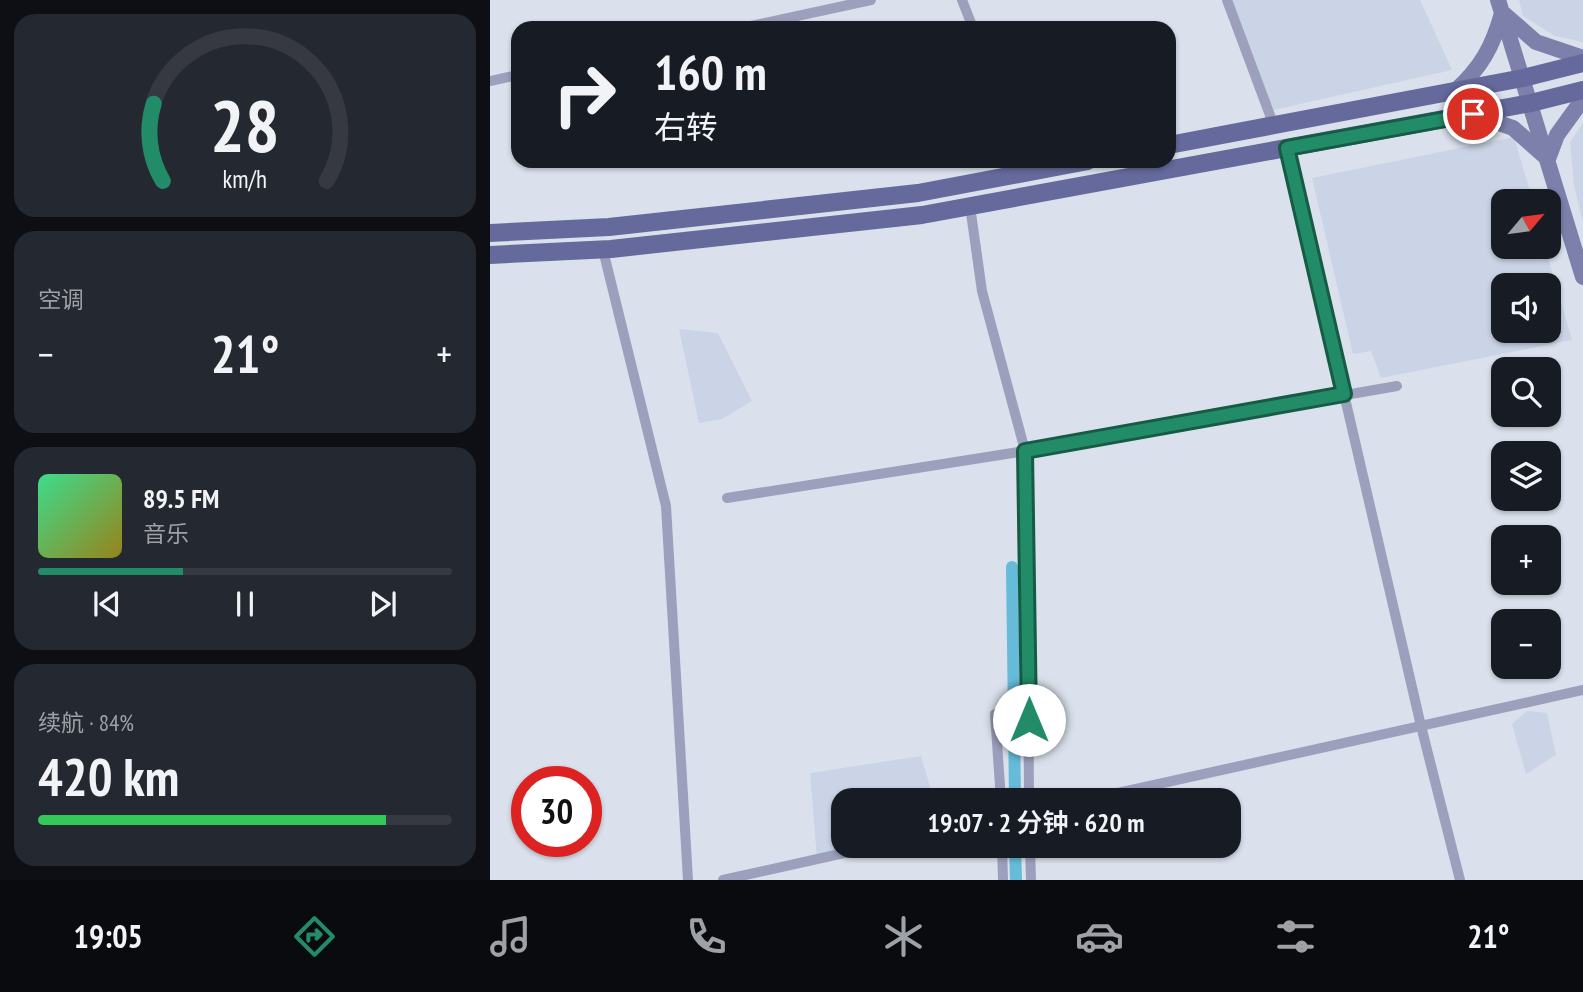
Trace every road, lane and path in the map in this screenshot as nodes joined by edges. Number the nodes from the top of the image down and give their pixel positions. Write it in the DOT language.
graph roads {
  1 [pos="871,0"];
  2 [pos="962,0"];
  3 [pos="1227,0"];
  4 [pos="1500,6"];
  5 [pos="774,21"];
  6 [pos="970,21"];
  7 [pos="1583,58"];
  8 [pos="1583,63"];
  9 [pos="511,76"];
  10 [pos="1523,78"];
  11 [pos="490,81"];
  12 [pos="1583,90"];
  13 [pos="1455,91"];
  14 [pos="1583,99"];
  15 [pos="1531,103"];
  16 [pos="1473,114"];
  17 [pos="1274,125"];
  18 [pos="1176,144"];
  19 [pos="1287,148"];
  20 [pos="1548,159"];
  21 [pos="1021,168"];
  22 [pos="970,206"];
  23 [pos="490,233"];
  24 [pos="603,250"];
  25 [pos="490,255"];
  26 [pos="1583,277"];
  27 [pos="1397,386"];
  28 [pos="1344,394"];
  29 [pos="1025,451"];
  30 [pos="727,498"];
  31 [pos="1583,690"];
  32 [pos="995,714"];
  33 [pos="1421,726"];
  34 [pos="1000,788"];
  35 [pos="1029,788"];
  36 [pos="1140,788"];
  37 [pos="831,856"];
  38 [pos="1002,858"];
  39 [pos="1030,858"];
  40 [pos="688,880"];
  41 [pos="723,880"];
  42 [pos="1003,880"];
  43 [pos="1031,880"];
  44 [pos="1460,880"];
  1 -- 5 [label="street"];
  2 -- 6 [label="street"];
  3 -- 17 [label="street"];
  4 -- 7 [label="main road"];
  4 -- 10 [label="main road"];
  4 -- 13 [label="main road"];
  8 -- 10 [label="main road"];
  9 -- 11 [label="street"];
  10 -- 13 [label="main road"];
  10 -- 15 [label="main road"];
  12 -- 15 [label="main road"];
  13 -- 17 [label="main road"];
  14 -- 20 [label="main road"];
  15 -- 16 [label="main road"];
  15 -- 20 [label="main road"];
  16 -- 19 [label="main road"];
  16 -- 20 [label="main road"];
  17 -- 18 [label="main road"];
  19 -- 22 [label="main road"];
  19 -- 28 [label="street"];
  20 -- 26 [label="main road"];
  21 -- 23 [label="main road"];
  22 -- 24 [label="main road"];
  22 -- 29 [label="street"];
  24 -- 25 [label="main road"];
  24 -- 40 [label="street"];
  27 -- 28 [label="street"];
  28 -- 29 [label="street"];
  28 -- 33 [label="street"];
  29 -- 30 [label="street"];
  29 -- 35 [label="street"];
  31 -- 33 [label="street"];
  32 -- 34 [label="street"];
  33 -- 36 [label="street"];
  33 -- 44 [label="street"];
  37 -- 41 [label="street"];
  38 -- 42 [label="street"];
  39 -- 43 [label="street"];
}
